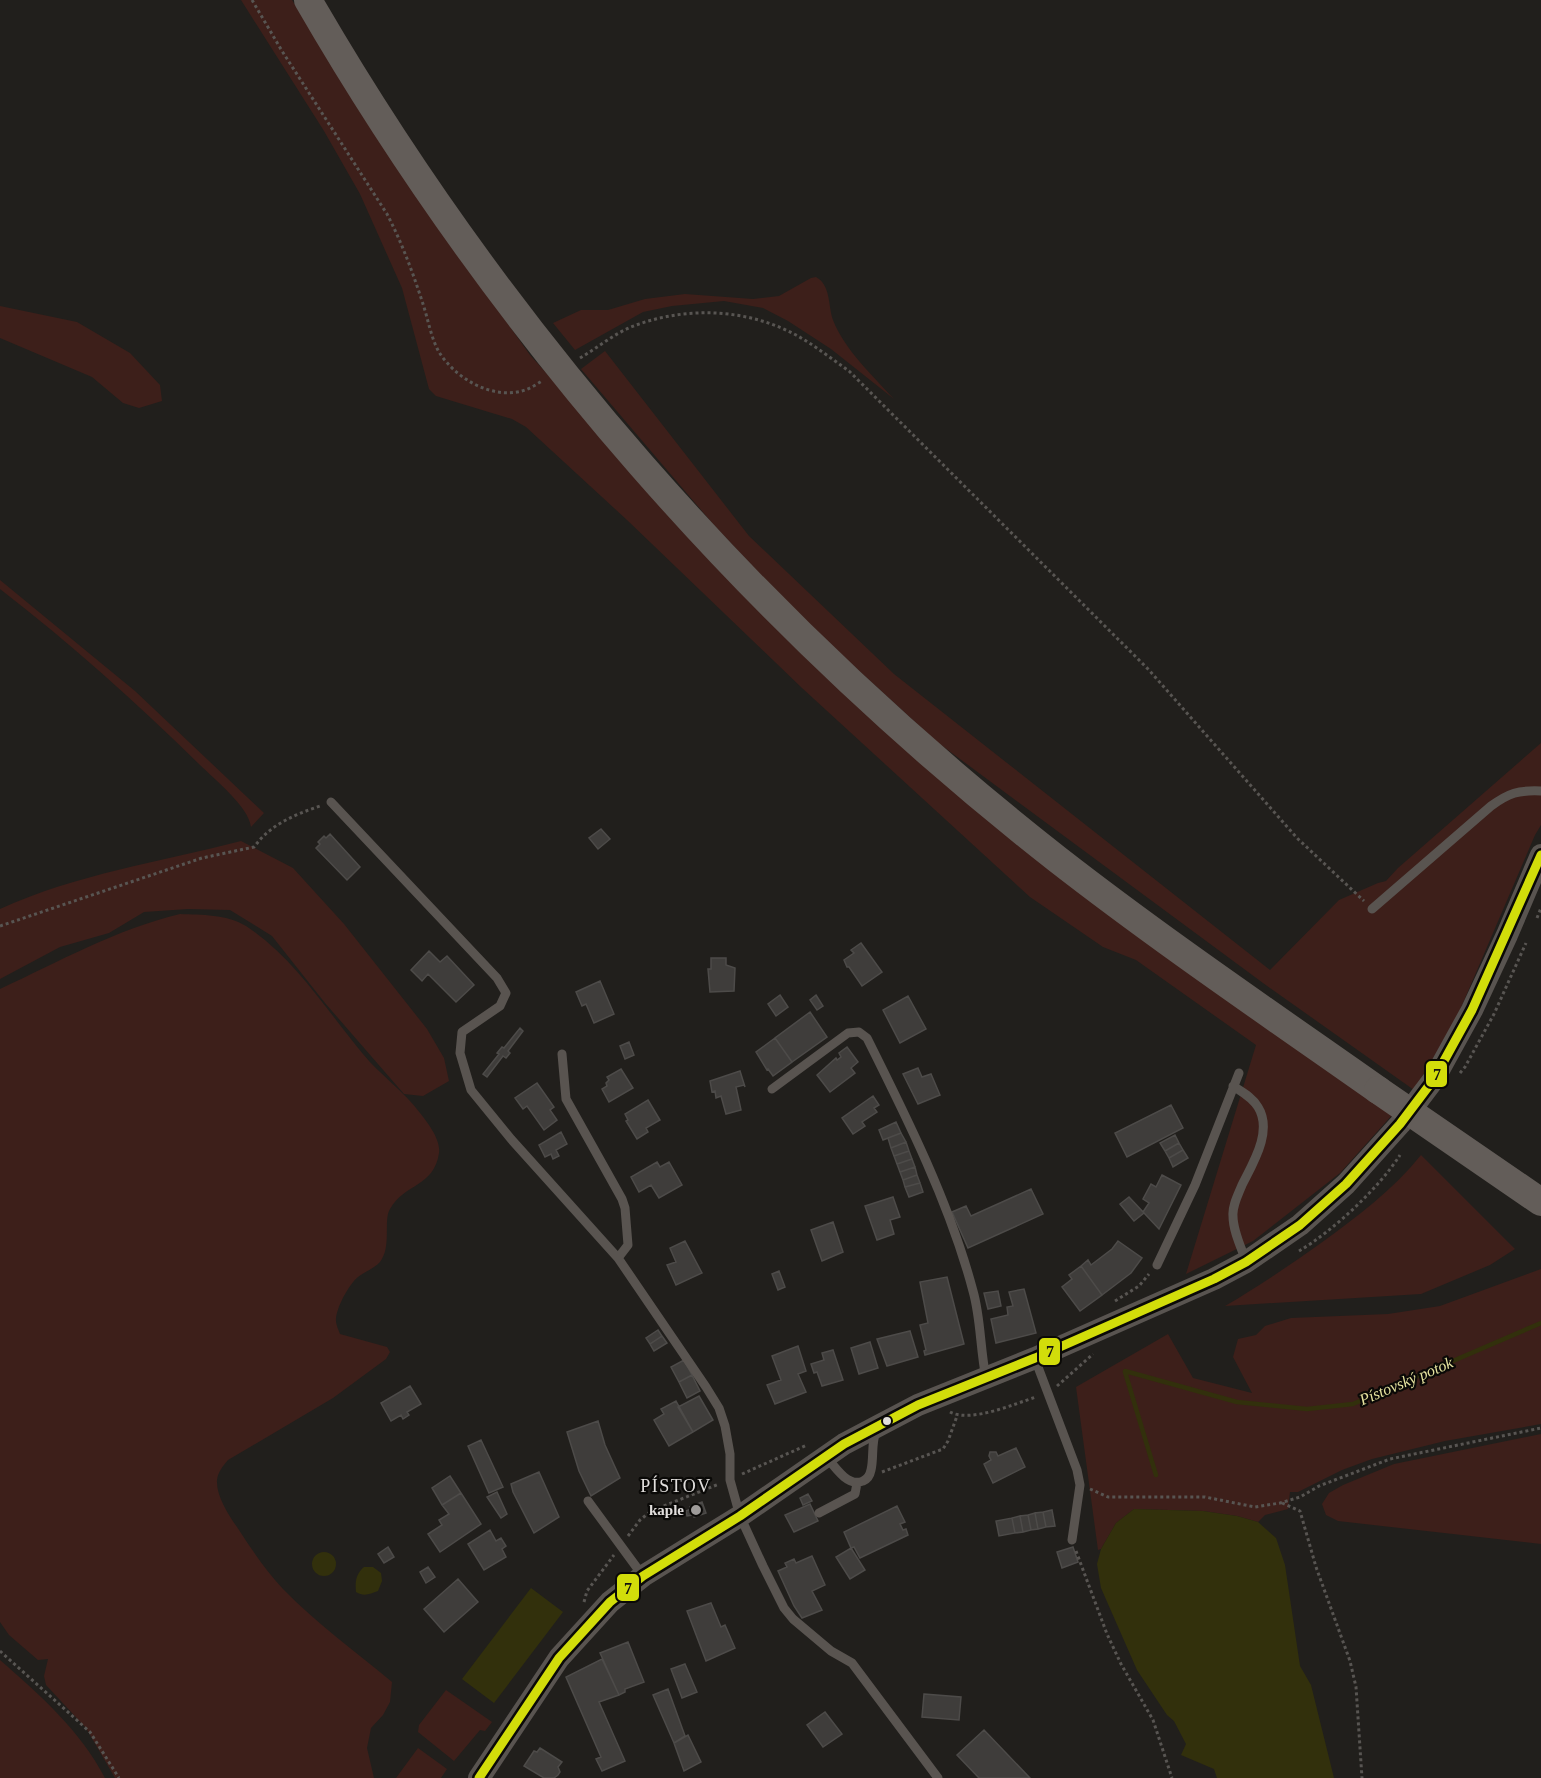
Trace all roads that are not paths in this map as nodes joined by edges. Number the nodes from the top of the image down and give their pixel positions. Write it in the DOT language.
graph roads {
  1 [pos="308,0"];
  2 [pos="1541,791"];
  3 [pos="331,802"];
  4 [pos="1541,855"];
  5 [pos="1372,909"];
  6 [pos="562,1054"];
  7 [pos="1239,1073"];
  8 [pos="1233,1086"];
  9 [pos="772,1089"];
  10 [pos="1541,1202"];
  11 [pos="618,1258"];
  12 [pos="1246,1262"];
  13 [pos="1157,1265"];
  14 [pos="1035,1358"];
  15 [pos="986,1378"];
  16 [pos="878,1426"];
  17 [pos="826,1456"];
  18 [pos="857,1483"];
  19 [pos="588,1501"];
  20 [pos="819,1513"];
  21 [pos="740,1516"];
  22 [pos="1072,1540"];
  23 [pos="643,1576"];
  24 [pos="479,1778"];
  25 [pos="938,1778"];
  1 -- 10 [label="main road, bridge"];
  2 -- 5 [label="lane"];
  3 -- 11 [label="lane"];
  4 -- 12 [label="street"];
  6 -- 11 [label="lane"];
  7 -- 8 [label="lane"];
  8 -- 12 [label="lane"];
  8 -- 13 [label="lane"];
  9 -- 15 [label="lane"];
  11 -- 21 [label="lane"];
  12 -- 14 [label="street"];
  14 -- 15 [label="street"];
  14 -- 22 [label="lane"];
  15 -- 16 [label="street"];
  16 -- 17 [label="street"];
  16 -- 18 [label="lane"];
  17 -- 18 [label="lane"];
  17 -- 21 [label="street"];
  18 -- 20 [label="lane"];
  19 -- 23 [label="lane"];
  21 -- 23 [label="street"];
  21 -- 25 [label="lane"];
  23 -- 24 [label="street"];
}
